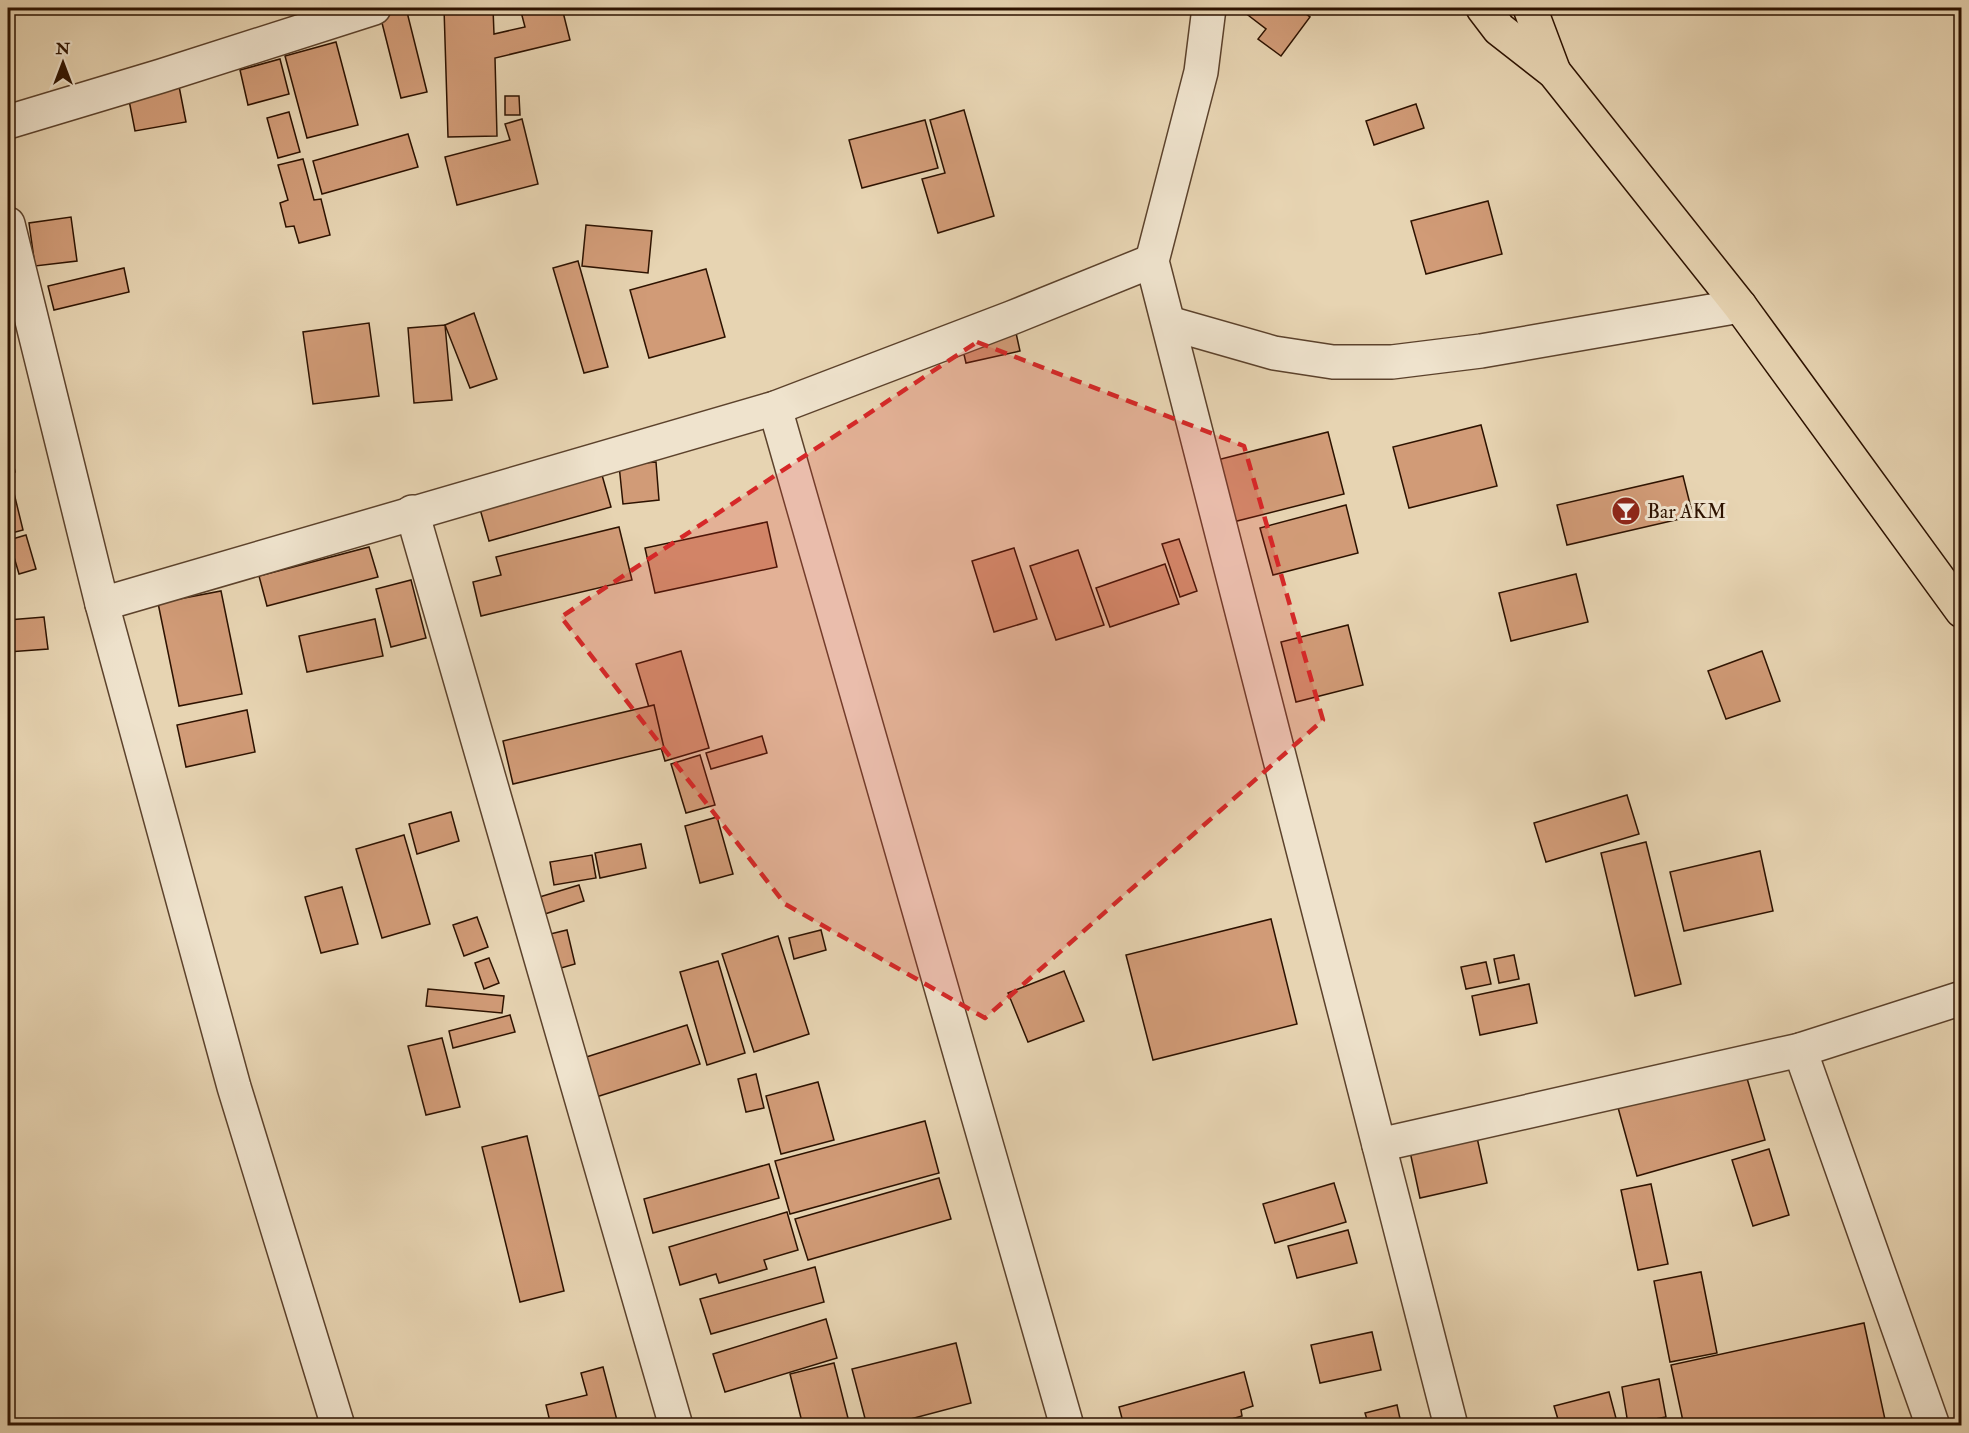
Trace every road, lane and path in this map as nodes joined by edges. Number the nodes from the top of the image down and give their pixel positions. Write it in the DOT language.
graph roads {
  1 [pos="375,8"];
  2 [pos="1209,8"];
  3 [pos="1483,8"];
  4 [pos="1530,8"];
  5 [pos="1554,72"];
  6 [pos="8,122"];
  7 [pos="8,224"];
  8 [pos="1152,261"];
  9 [pos="1740,306"];
  10 [pos="1169,322"];
  11 [pos="775,408"];
  12 [pos="412,512"];
  13 [pos="102,604"];
  14 [pos="1962,611"];
  15 [pos="1962,998"];
  16 [pos="1800,1050"];
  17 [pos="1379,1144"];
  18 [pos="338,1425"];
  19 [pos="676,1425"];
  20 [pos="1067,1425"];
  21 [pos="1451,1425"];
  22 [pos="1933,1425"];
  1 -- 6 [label="street"];
  2 -- 8 [label="street"];
  3 -- 5 [label="main road"];
  4 -- 5 [label="main road"];
  5 -- 9 [label="main road"];
  7 -- 13 [label="street"];
  8 -- 10 [label="street"];
  8 -- 11 [label="street"];
  9 -- 10 [label="street"];
  9 -- 14 [label="main road"];
  10 -- 17 [label="street"];
  11 -- 12 [label="street"];
  11 -- 20 [label="street"];
  12 -- 13 [label="street"];
  12 -- 19 [label="street"];
  13 -- 18 [label="street"];
  15 -- 16 [label="street"];
  16 -- 17 [label="street"];
  16 -- 22 [label="street"];
  17 -- 21 [label="street"];
}
